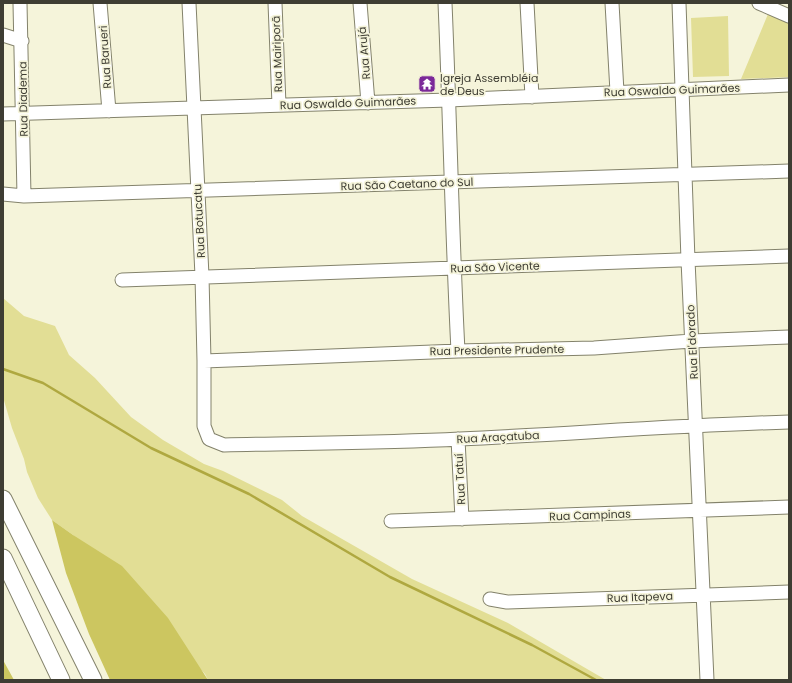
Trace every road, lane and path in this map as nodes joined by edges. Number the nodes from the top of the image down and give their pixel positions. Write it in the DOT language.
graph roads {
  1 [pos="20,3"];
  2 [pos="100,3"];
  3 [pos="189,3"];
  4 [pos="275,3"];
  5 [pos="360,3"];
  6 [pos="445,3"];
  7 [pos="527,3"];
  8 [pos="612,3"];
  9 [pos="679,3"];
  10 [pos="759,3"];
  11 [pos="789,16"];
  12 [pos="3,36"];
  13 [pos="22,41"];
  14 [pos="789,85"];
  15 [pos="682,90"];
  16 [pos="617,92"];
  17 [pos="532,97"];
  18 [pos="449,100"];
  19 [pos="368,103"];
  20 [pos="279,105"];
  21 [pos="194,108"];
  22 [pos="109,111"];
  23 [pos="3,114"];
  24 [pos="23,115"];
  25 [pos="789,171"];
  26 [pos="685,174"];
  27 [pos="452,182"];
  28 [pos="197,191"];
  29 [pos="3,194"];
  30 [pos="24,196"];
  31 [pos="789,256"];
  32 [pos="688,260"];
  33 [pos="454,268"];
  34 [pos="202,276"];
  35 [pos="122,280"];
  36 [pos="789,338"];
  37 [pos="692,340"];
  38 [pos="458,351"];
  39 [pos="204,361"];
  40 [pos="789,422"];
  41 [pos="696,425"];
  42 [pos="209,439"];
  43 [pos="458,439"];
  44 [pos="3,499"];
  45 [pos="789,507"];
  46 [pos="699,510"];
  47 [pos="462,518"];
  48 [pos="392,522"];
  49 [pos="3,558"];
  50 [pos="789,592"];
  51 [pos="703,594"];
  52 [pos="490,599"];
  53 [pos="61,680"];
  54 [pos="93,680"];
  55 [pos="707,680"];
  1 -- 13 [label="street, Rua Diadema"];
  2 -- 22 [label="street, Rua Barueri"];
  3 -- 21 [label="street, Rua Botucatu"];
  4 -- 20 [label="street, Rua Mairiporã"];
  5 -- 19 [label="street, Rua Arujá"];
  6 -- 18 [label="street"];
  7 -- 17 [label="street"];
  8 -- 16 [label="street"];
  9 -- 15 [label="street, Rua El'dorado"];
  10 -- 11 [label="street"];
  12 -- 13 [label="street"];
  13 -- 24 [label="street, Rua Diadema"];
  14 -- 15 [label="street, Rua Oswaldo Guimarães"];
  15 -- 16 [label="street, Rua Oswaldo Guimarães"];
  15 -- 26 [label="street, Rua El'dorado"];
  16 -- 17 [label="street, Rua Oswaldo Guimarães"];
  17 -- 18 [label="street, Rua Oswaldo Guimarães"];
  18 -- 19 [label="street, Rua Oswaldo Guimarães"];
  18 -- 27 [label="street"];
  19 -- 20 [label="street, Rua Oswaldo Guimarães"];
  20 -- 21 [label="street, Rua Oswaldo Guimarães"];
  21 -- 22 [label="street, Rua Oswaldo Guimarães"];
  21 -- 28 [label="street, Rua Botucatu"];
  22 -- 24 [label="street, Rua Oswaldo Guimarães"];
  23 -- 24 [label="street, Rua Oswaldo Guimarães"];
  24 -- 30 [label="street, Rua Diadema"];
  25 -- 26 [label="street, Rua São Caetano do Sul"];
  26 -- 27 [label="street, Rua São Caetano do Sul"];
  26 -- 32 [label="street, Rua El'dorado"];
  27 -- 28 [label="street, Rua São Caetano do Sul"];
  27 -- 33 [label="street"];
  28 -- 30 [label="street, Rua São Caetano do Sul"];
  28 -- 34 [label="street, Rua Botucatu"];
  29 -- 30 [label="street, Rua São Caetano do Sul"];
  31 -- 32 [label="street, Rua São Vicente"];
  32 -- 33 [label="street, Rua São Vicente"];
  32 -- 37 [label="street, Rua El'dorado"];
  33 -- 34 [label="street, Rua São Vicente"];
  33 -- 38 [label="street"];
  34 -- 35 [label="street, Rua São Vicente"];
  34 -- 39 [label="street, Rua Botucatu"];
  36 -- 37 [label="street, Rua Presidente Prudente"];
  37 -- 38 [label="street, Rua Presidente Prudente"];
  37 -- 41 [label="street, Rua El'dorado"];
  38 -- 39 [label="street, Rua Presidente Prudente"];
  39 -- 42 [label="street, Rua Botucatu"];
  40 -- 41 [label="street, Rua Araçatuba"];
  41 -- 43 [label="street, Rua Araçatuba"];
  41 -- 46 [label="street, Rua El'dorado"];
  42 -- 43 [label="street, Rua Araçatuba"];
  43 -- 47 [label="street, Rua Tatuí"];
  44 -- 54 [label="main road"];
  45 -- 46 [label="street, Rua Campinas"];
  46 -- 47 [label="street, Rua Campinas"];
  46 -- 51 [label="street, Rua El'dorado"];
  47 -- 48 [label="street, Rua Campinas"];
  49 -- 53 [label="main road"];
  50 -- 51 [label="street, Rua Itapeva"];
  51 -- 52 [label="street, Rua Itapeva"];
  51 -- 55 [label="street, Rua El'dorado"];
}
